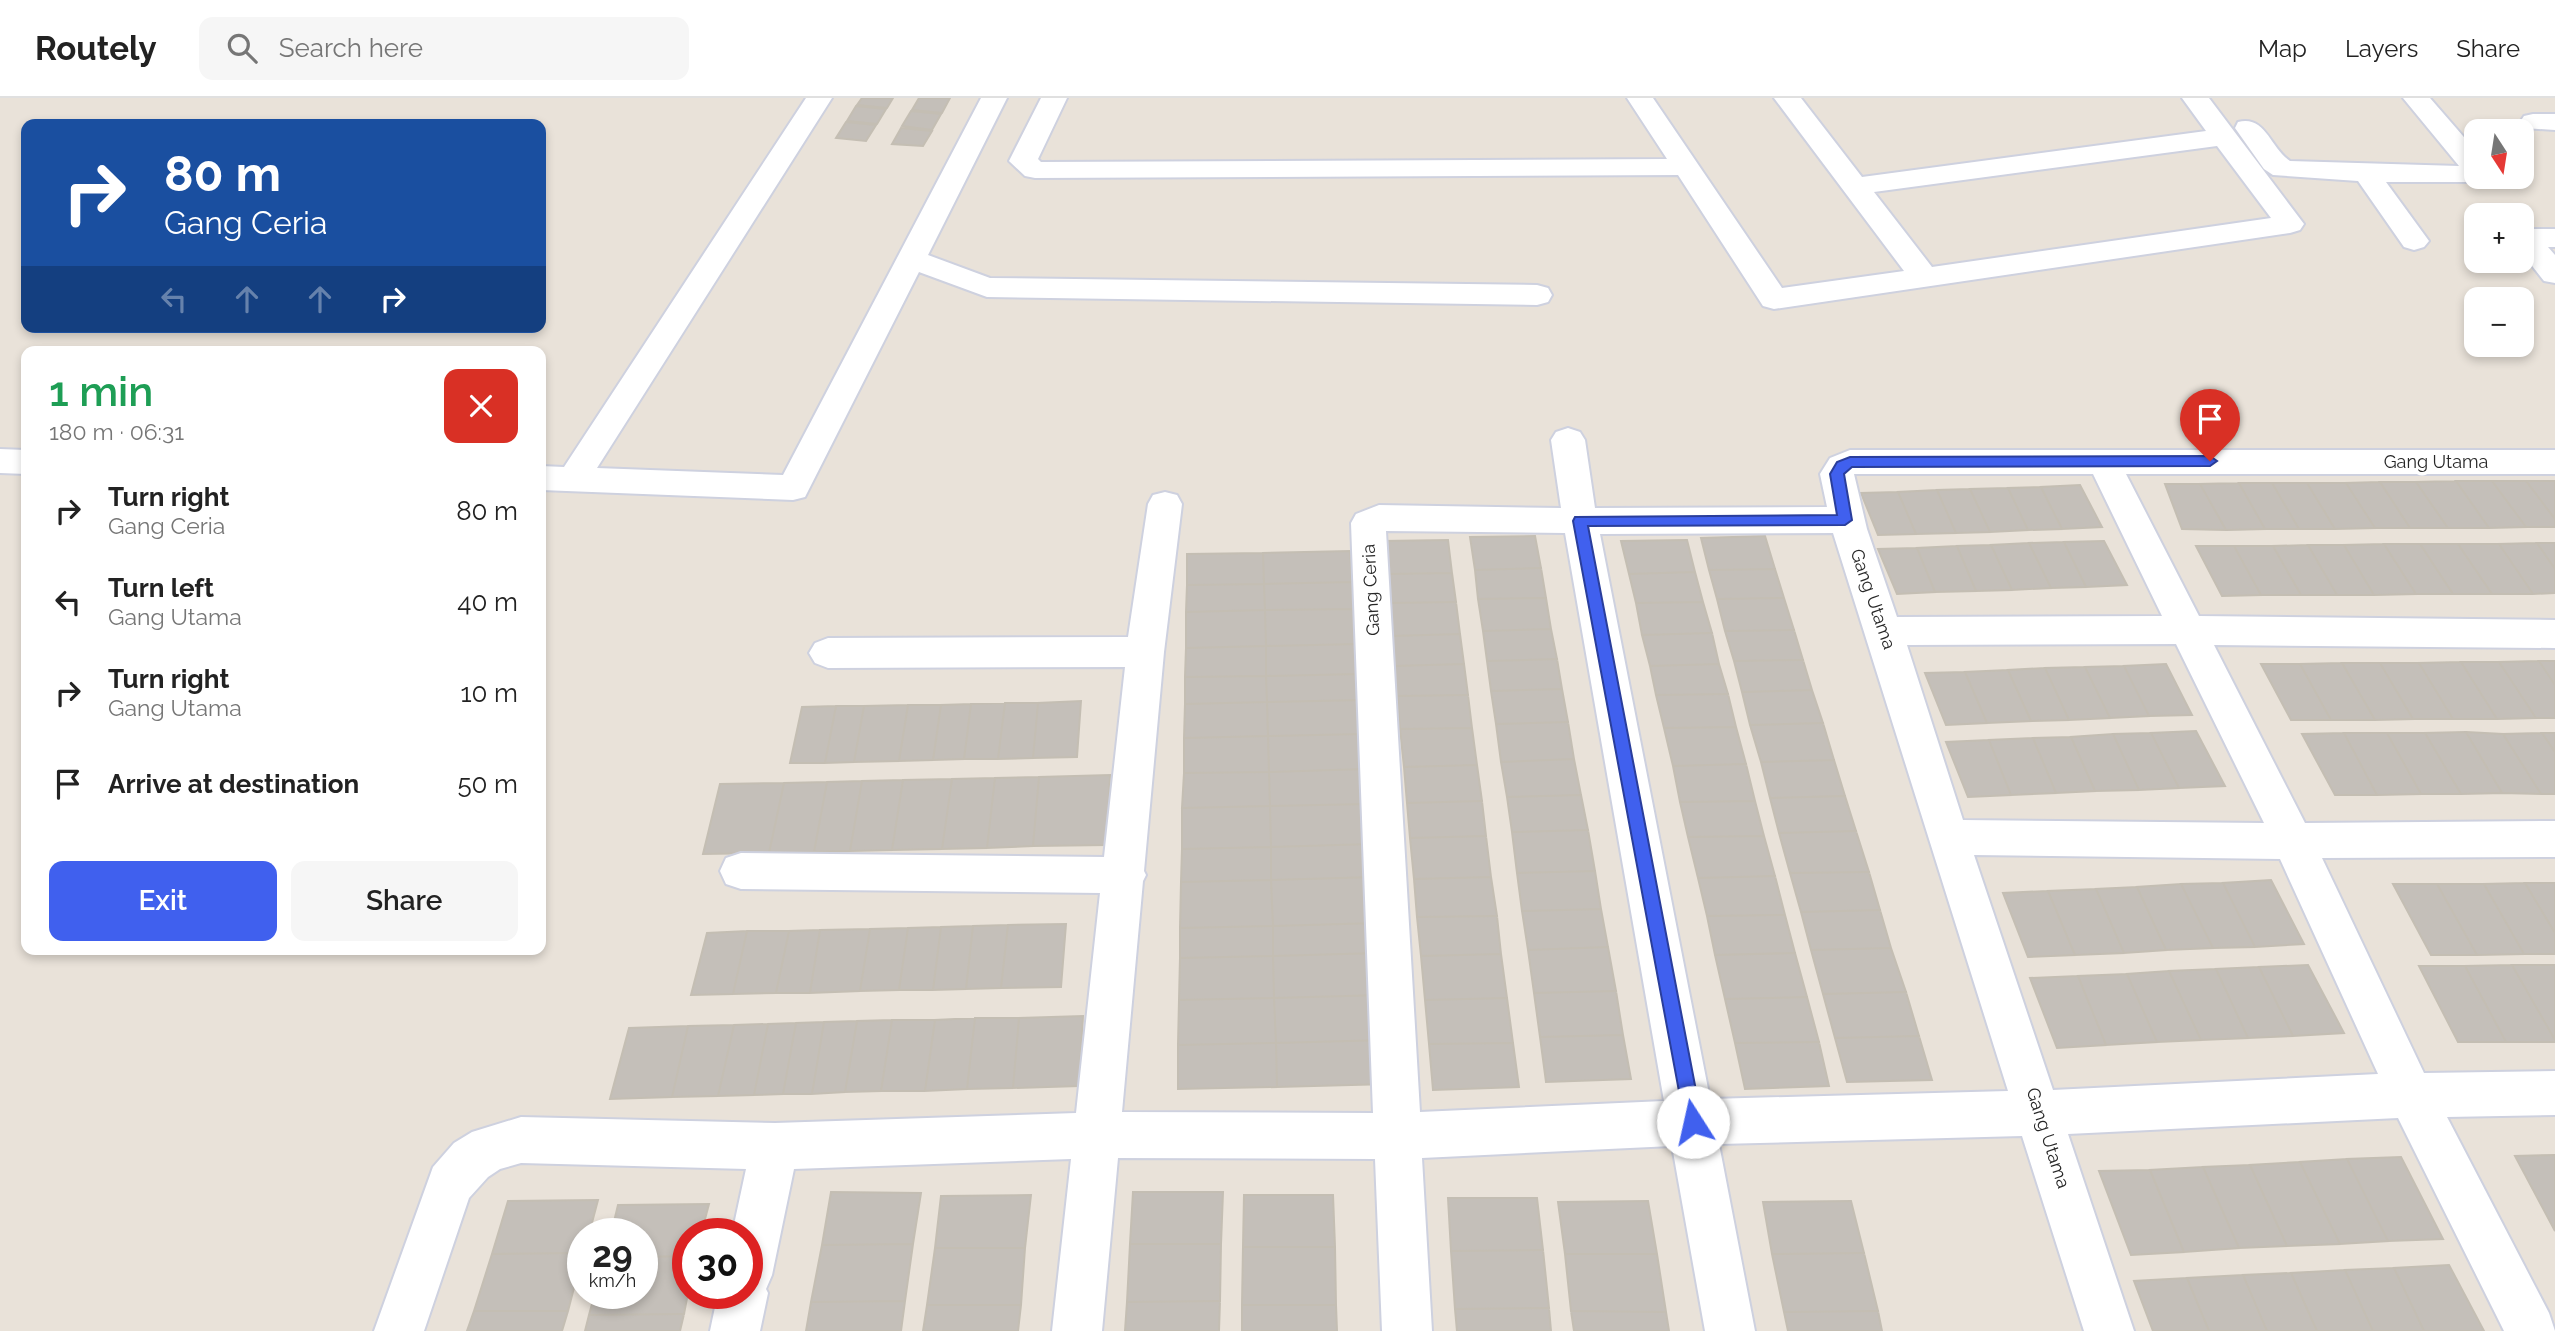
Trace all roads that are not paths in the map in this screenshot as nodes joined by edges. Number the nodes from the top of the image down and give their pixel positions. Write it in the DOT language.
graph roads {
  1 [pos="819,98"];
  2 [pos="994,98"];
  3 [pos="1054,98"];
  4 [pos="1640,98"];
  5 [pos="2195,98"];
  6 [pos="2226,98"];
  7 [pos="2416,98"];
  8 [pos="1795,99"];
  9 [pos="2224,137"];
  10 [pos="2464,155"];
  11 [pos="1685,167"];
  12 [pos="2366,173"];
  13 [pos="2464,174"];
  14 [pos="1855,186"];
  15 [pos="2555,238"];
  16 [pos="2414,241"];
  17 [pos="912,259"];
  18 [pos="2555,274"];
  19 [pos="1924,277"];
  20 [pos="1538,295"];
  21 [pos="1568,440"];
  22 [pos="0,461"];
  23 [pos="2103,461"];
  24 [pos="21,462"];
  25 [pos="2555,462"];
  26 [pos="557,479"];
  27 [pos="1165,504"];
  28 [pos="1845,520"];
  29 [pos="1580,521"];
  30 [pos="2189,630"];
  31 [pos="1885,631"];
  32 [pos="2555,634"];
  33 [pos="1145,652"];
  34 [pos="828,653"];
  35 [pos="1947,837"];
  36 [pos="2555,839"];
  37 [pos="2293,841"];
  38 [pos="741,872"];
  39 [pos="1125,875"];
  40 [pos="2555,1093"];
  41 [pos="2411,1096"];
  42 [pos="2040,1113"];
  43 [pos="1693,1122"];
  44 [pos="1096,1135"];
  45 [pos="1398,1136"];
  46 [pos="775,1146"];
  47 [pos="759,1218"];
  48 [pos="740,1309"];
  49 [pos="399,1331"];
  50 [pos="735,1331"];
  51 [pos="1077,1331"];
  52 [pos="1407,1331"];
  53 [pos="1730,1331"];
  54 [pos="2109,1331"];
  55 [pos="2531,1331"];
  1 -- 26 [label="street"];
  2 -- 17 [label="street"];
  3 -- 11 [label="street"];
  4 -- 11 [label="street"];
  5 -- 9 [label="street"];
  6 -- 12 [label="street"];
  7 -- 10 [label="street"];
  8 -- 14 [label="street"];
  9 -- 14 [label="street"];
  9 -- 19 [label="street"];
  11 -- 19 [label="street"];
  12 -- 13 [label="street"];
  12 -- 16 [label="street"];
  14 -- 19 [label="street"];
  15 -- 18 [label="street"];
  17 -- 20 [label="street"];
  17 -- 26 [label="street"];
  21 -- 29 [label="street"];
  22 -- 24 [label="street"];
  23 -- 25 [label="street, Gang Utama"];
  23 -- 28 [label="street, Gang Utama"];
  23 -- 30 [label="street"];
  27 -- 33 [label="street"];
  28 -- 29 [label="street, Gang Ceria"];
  28 -- 31 [label="street, Gang Utama"];
  29 -- 43 [label="street"];
  29 -- 45 [label="street, Gang Ceria"];
  30 -- 31 [label="street"];
  30 -- 32 [label="street"];
  30 -- 37 [label="street"];
  31 -- 35 [label="street, Gang Utama"];
  33 -- 34 [label="street"];
  33 -- 39 [label="street"];
  35 -- 37 [label="street"];
  35 -- 42 [label="street, Gang Utama"];
  36 -- 37 [label="street"];
  37 -- 41 [label="street"];
  38 -- 39 [label="street"];
  39 -- 44 [label="street"];
  40 -- 41 [label="street"];
  41 -- 42 [label="street"];
  41 -- 55 [label="street"];
  42 -- 43 [label="street"];
  42 -- 54 [label="street, Gang Utama"];
  43 -- 45 [label="street"];
  43 -- 53 [label="street"];
  44 -- 45 [label="street"];
  44 -- 46 [label="street"];
  44 -- 51 [label="street"];
  45 -- 52 [label="street"];
  46 -- 47 [label="street"];
  46 -- 49 [label="street"];
  48 -- 50 [label="street"];
}
